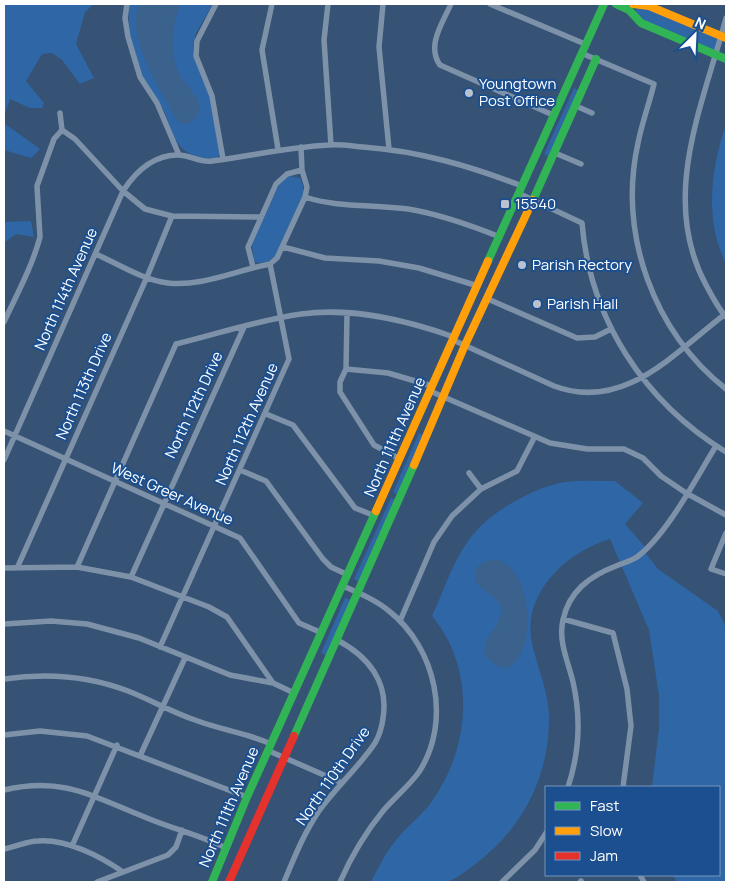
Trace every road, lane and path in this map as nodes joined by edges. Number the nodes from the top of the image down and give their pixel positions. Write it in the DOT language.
graph roads {
  1 [pos="127,4"];
  2 [pos="216,4"];
  3 [pos="272,4"];
  4 [pos="328,4"];
  5 [pos="383,4"];
  6 [pos="451,4"];
  7 [pos="490,4"];
  8 [pos="604,4"];
  9 [pos="616,4"];
  10 [pos="633,4"];
  11 [pos="726,18"];
  12 [pos="724,37"];
  13 [pos="585,44"];
  14 [pos="581,53"];
  15 [pos="716,54"];
  16 [pos="596,59"];
  17 [pos="726,59"];
  18 [pos="576,106"];
  19 [pos="60,113"];
  20 [pos="592,113"];
  21 [pos="553,115"];
  22 [pos="62,130"];
  23 [pos="331,144"];
  24 [pos="301,147"];
  25 [pos="278,149"];
  26 [pos="388,149"];
  27 [pos="555,153"];
  28 [pos="179,155"];
  29 [pos="223,159"];
  30 [pos="580,164"];
  31 [pos="302,170"];
  32 [pos="123,190"];
  33 [pos="520,190"];
  34 [pos="305,197"];
  35 [pos="533,200"];
  36 [pos="172,216"];
  37 [pos="261,217"];
  38 [pos="500,237"];
  39 [pos="283,247"];
  40 [pos="96,254"];
  41 [pos="270,264"];
  42 [pos="252,267"];
  43 [pos="147,277"];
  44 [pos="478,286"];
  45 [pos="488,298"];
  46 [pos="348,314"];
  47 [pos="725,316"];
  48 [pos="282,318"];
  49 [pos="4,322"];
  50 [pos="244,327"];
  51 [pos="610,329"];
  52 [pos="454,338"];
  53 [pos="465,345"];
  54 [pos="684,346"];
  55 [pos="346,368"];
  56 [pos="643,379"];
  57 [pos="431,389"];
  58 [pos="726,389"];
  59 [pos="443,397"];
  60 [pos="266,414"];
  61 [pos="4,431"];
  62 [pos="14,436"];
  63 [pos="534,438"];
  64 [pos="716,446"];
  65 [pos="726,452"];
  66 [pos="65,459"];
  67 [pos="400,459"];
  68 [pos="4,460"];
  69 [pos="240,470"];
  70 [pos="470,473"];
  71 [pos="115,482"];
  72 [pos="480,489"];
  73 [pos="686,493"];
  74 [pos="163,504"];
  75 [pos="726,515"];
  76 [pos="374,516"];
  77 [pos="214,526"];
  78 [pos="726,533"];
  79 [pos="18,566"];
  80 [pos="77,567"];
  81 [pos="4,568"];
  82 [pos="348,574"];
  83 [pos="726,574"];
  84 [pos="131,577"];
  85 [pos="343,586"];
  86 [pos="358,593"];
  87 [pos="184,596"];
  88 [pos="563,619"];
  89 [pos="400,621"];
  90 [pos="4,624"];
  91 [pos="322,633"];
  92 [pos="337,640"];
  93 [pos="160,647"];
  94 [pos="185,658"];
  95 [pos="4,679"];
  96 [pos="273,682"];
  97 [pos="294,693"];
  98 [pos="162,706"];
  99 [pos="4,735"];
  100 [pos="117,745"];
  101 [pos="270,747"];
  102 [pos="140,756"];
  103 [pos="284,758"];
  104 [pos="340,782"];
  105 [pos="568,786"];
  106 [pos="623,786"];
  107 [pos="4,790"];
  108 [pos="94,796"];
  109 [pos="248,797"];
  110 [pos="182,830"];
  111 [pos="545,834"];
  112 [pos="72,846"];
  113 [pos="226,848"];
  114 [pos="4,849"];
  115 [pos="123,872"];
  116 [pos="97,882"];
  117 [pos="212,882"];
  118 [pos="229,882"];
  119 [pos="284,882"];
  120 [pos="340,882"];
  121 [pos="502,882"];
  1 -- 28 [label="street"];
  2 -- 29 [label="street"];
  3 -- 25 [label="street"];
  4 -- 23 [label="street"];
  5 -- 26 [label="street"];
  6 -- 21 [label="street"];
  7 -- 13 [label="street"];
  8 -- 13 [label="street, North 111th Avenue"];
  9 -- 15 [label="street"];
  10 -- 12 [label="street"];
  11 -- 12 [label="street"];
  12 -- 15 [label="street"];
  13 -- 14 [label="street, North 111th Avenue"];
  14 -- 16 [label="street"];
  14 -- 21 [label="street, North 111th Avenue"];
  15 -- 17 [label="street"];
  15 -- 47 [label="street"];
  16 -- 18 [label="street, North 111th Avenue"];
  16 -- 54 [label="street"];
  18 -- 20 [label="street"];
  18 -- 27 [label="street, North 111th Avenue"];
  19 -- 22 [label="street"];
  21 -- 33 [label="street, North 111th Avenue"];
  22 -- 32 [label="street"];
  22 -- 49 [label="street"];
  23 -- 24 [label="street"];
  23 -- 26 [label="street"];
  24 -- 25 [label="street"];
  24 -- 31 [label="street"];
  25 -- 29 [label="street"];
  26 -- 33 [label="street"];
  27 -- 30 [label="street"];
  27 -- 35 [label="street, North 111th Avenue"];
  28 -- 29 [label="street"];
  28 -- 32 [label="street, North 114th Avenue"];
  31 -- 34 [label="street"];
  31 -- 37 [label="street"];
  32 -- 36 [label="street"];
  32 -- 40 [label="street, North 114th Avenue"];
  33 -- 35 [label="street"];
  33 -- 38 [label="street, North 111th Avenue"];
  34 -- 38 [label="street"];
  34 -- 39 [label="street"];
  35 -- 45 [label="street, North 111th Avenue"];
  35 -- 51 [label="street"];
  36 -- 37 [label="street"];
  36 -- 43 [label="street, North 113th Drive"];
  37 -- 42 [label="street"];
  38 -- 44 [label="street, North 111th Avenue"];
  39 -- 41 [label="street"];
  39 -- 44 [label="street"];
  40 -- 43 [label="street"];
  40 -- 62 [label="street, North 114th Avenue"];
  41 -- 42 [label="street"];
  41 -- 48 [label="street, North 112th Avenue"];
  42 -- 43 [label="street"];
  43 -- 66 [label="street, North 113th Drive"];
  44 -- 52 [label="street, North 111th Avenue"];
  45 -- 51 [label="street"];
  45 -- 53 [label="street, North 111th Avenue"];
  46 -- 48 [label="street"];
  46 -- 52 [label="street"];
  46 -- 55 [label="street"];
  47 -- 54 [label="street"];
  48 -- 50 [label="street"];
  48 -- 60 [label="street, North 112th Avenue"];
  50 -- 71 [label="street"];
  50 -- 74 [label="street, North 112th Drive"];
  51 -- 56 [label="street"];
  52 -- 53 [label="street"];
  52 -- 57 [label="street, North 111th Avenue"];
  53 -- 56 [label="street"];
  53 -- 59 [label="street, North 111th Avenue"];
  54 -- 56 [label="street"];
  54 -- 58 [label="street"];
  55 -- 57 [label="street"];
  55 -- 67 [label="street"];
  56 -- 64 [label="street"];
  57 -- 59 [label="street"];
  57 -- 67 [label="street, North 111th Avenue"];
  59 -- 63 [label="street"];
  59 -- 86 [label="street, North 111th Avenue"];
  60 -- 69 [label="street, North 112th Avenue"];
  60 -- 76 [label="street"];
  61 -- 62 [label="street, West Greer Avenue"];
  62 -- 66 [label="street, West Greer Avenue"];
  62 -- 68 [label="street, North 114th Avenue"];
  63 -- 72 [label="street"];
  63 -- 73 [label="street"];
  64 -- 65 [label="street"];
  64 -- 73 [label="street"];
  66 -- 71 [label="street, West Greer Avenue"];
  66 -- 79 [label="street, North 113th Drive"];
  67 -- 76 [label="street, North 111th Avenue"];
  69 -- 77 [label="street, North 112th Avenue"];
  69 -- 82 [label="street"];
  70 -- 72 [label="street"];
  71 -- 74 [label="street, West Greer Avenue"];
  71 -- 80 [label="street"];
  72 -- 89 [label="street"];
  73 -- 75 [label="street"];
  73 -- 88 [label="street"];
  74 -- 77 [label="street, West Greer Avenue"];
  74 -- 84 [label="street, North 112th Drive"];
  76 -- 82 [label="street, North 111th Avenue"];
  77 -- 87 [label="street, North 112th Avenue"];
  77 -- 91 [label="street, West Greer Avenue"];
  78 -- 83 [label="street"];
  79 -- 80 [label="street"];
  79 -- 81 [label="street"];
  80 -- 84 [label="street"];
  82 -- 85 [label="street, North 111th Avenue"];
  84 -- 87 [label="street"];
  85 -- 86 [label="street"];
  85 -- 91 [label="street, North 111th Avenue"];
  86 -- 89 [label="street"];
  86 -- 92 [label="street, North 111th Avenue"];
  87 -- 93 [label="street, North 112th Avenue"];
  87 -- 96 [label="street"];
  88 -- 105 [label="street"];
  88 -- 106 [label="street"];
  89 -- 120 [label="street"];
  90 -- 93 [label="street"];
  91 -- 97 [label="street, North 111th Avenue"];
  92 -- 103 [label="street, North 111th Avenue"];
  92 -- 104 [label="street, North 110th Drive"];
  93 -- 94 [label="street"];
  94 -- 96 [label="street"];
  94 -- 98 [label="street"];
  95 -- 98 [label="street"];
  96 -- 97 [label="street"];
  97 -- 101 [label="street, North 111th Avenue"];
  98 -- 101 [label="street"];
  98 -- 102 [label="street"];
  99 -- 100 [label="street"];
  100 -- 102 [label="street"];
  100 -- 108 [label="street"];
  101 -- 103 [label="street"];
  101 -- 109 [label="street, North 111th Avenue"];
  102 -- 109 [label="street"];
  103 -- 104 [label="street"];
  103 -- 118 [label="street, North 111th Avenue"];
  104 -- 119 [label="street, North 110th Drive"];
  107 -- 108 [label="street"];
  108 -- 110 [label="street"];
  108 -- 112 [label="street"];
  109 -- 113 [label="street, North 111th Avenue"];
  110 -- 113 [label="street"];
  110 -- 115 [label="street"];
  111 -- 121 [label="street"];
  112 -- 114 [label="street"];
  112 -- 115 [label="street"];
  113 -- 117 [label="street, North 111th Avenue"];
  115 -- 116 [label="street"];
}
